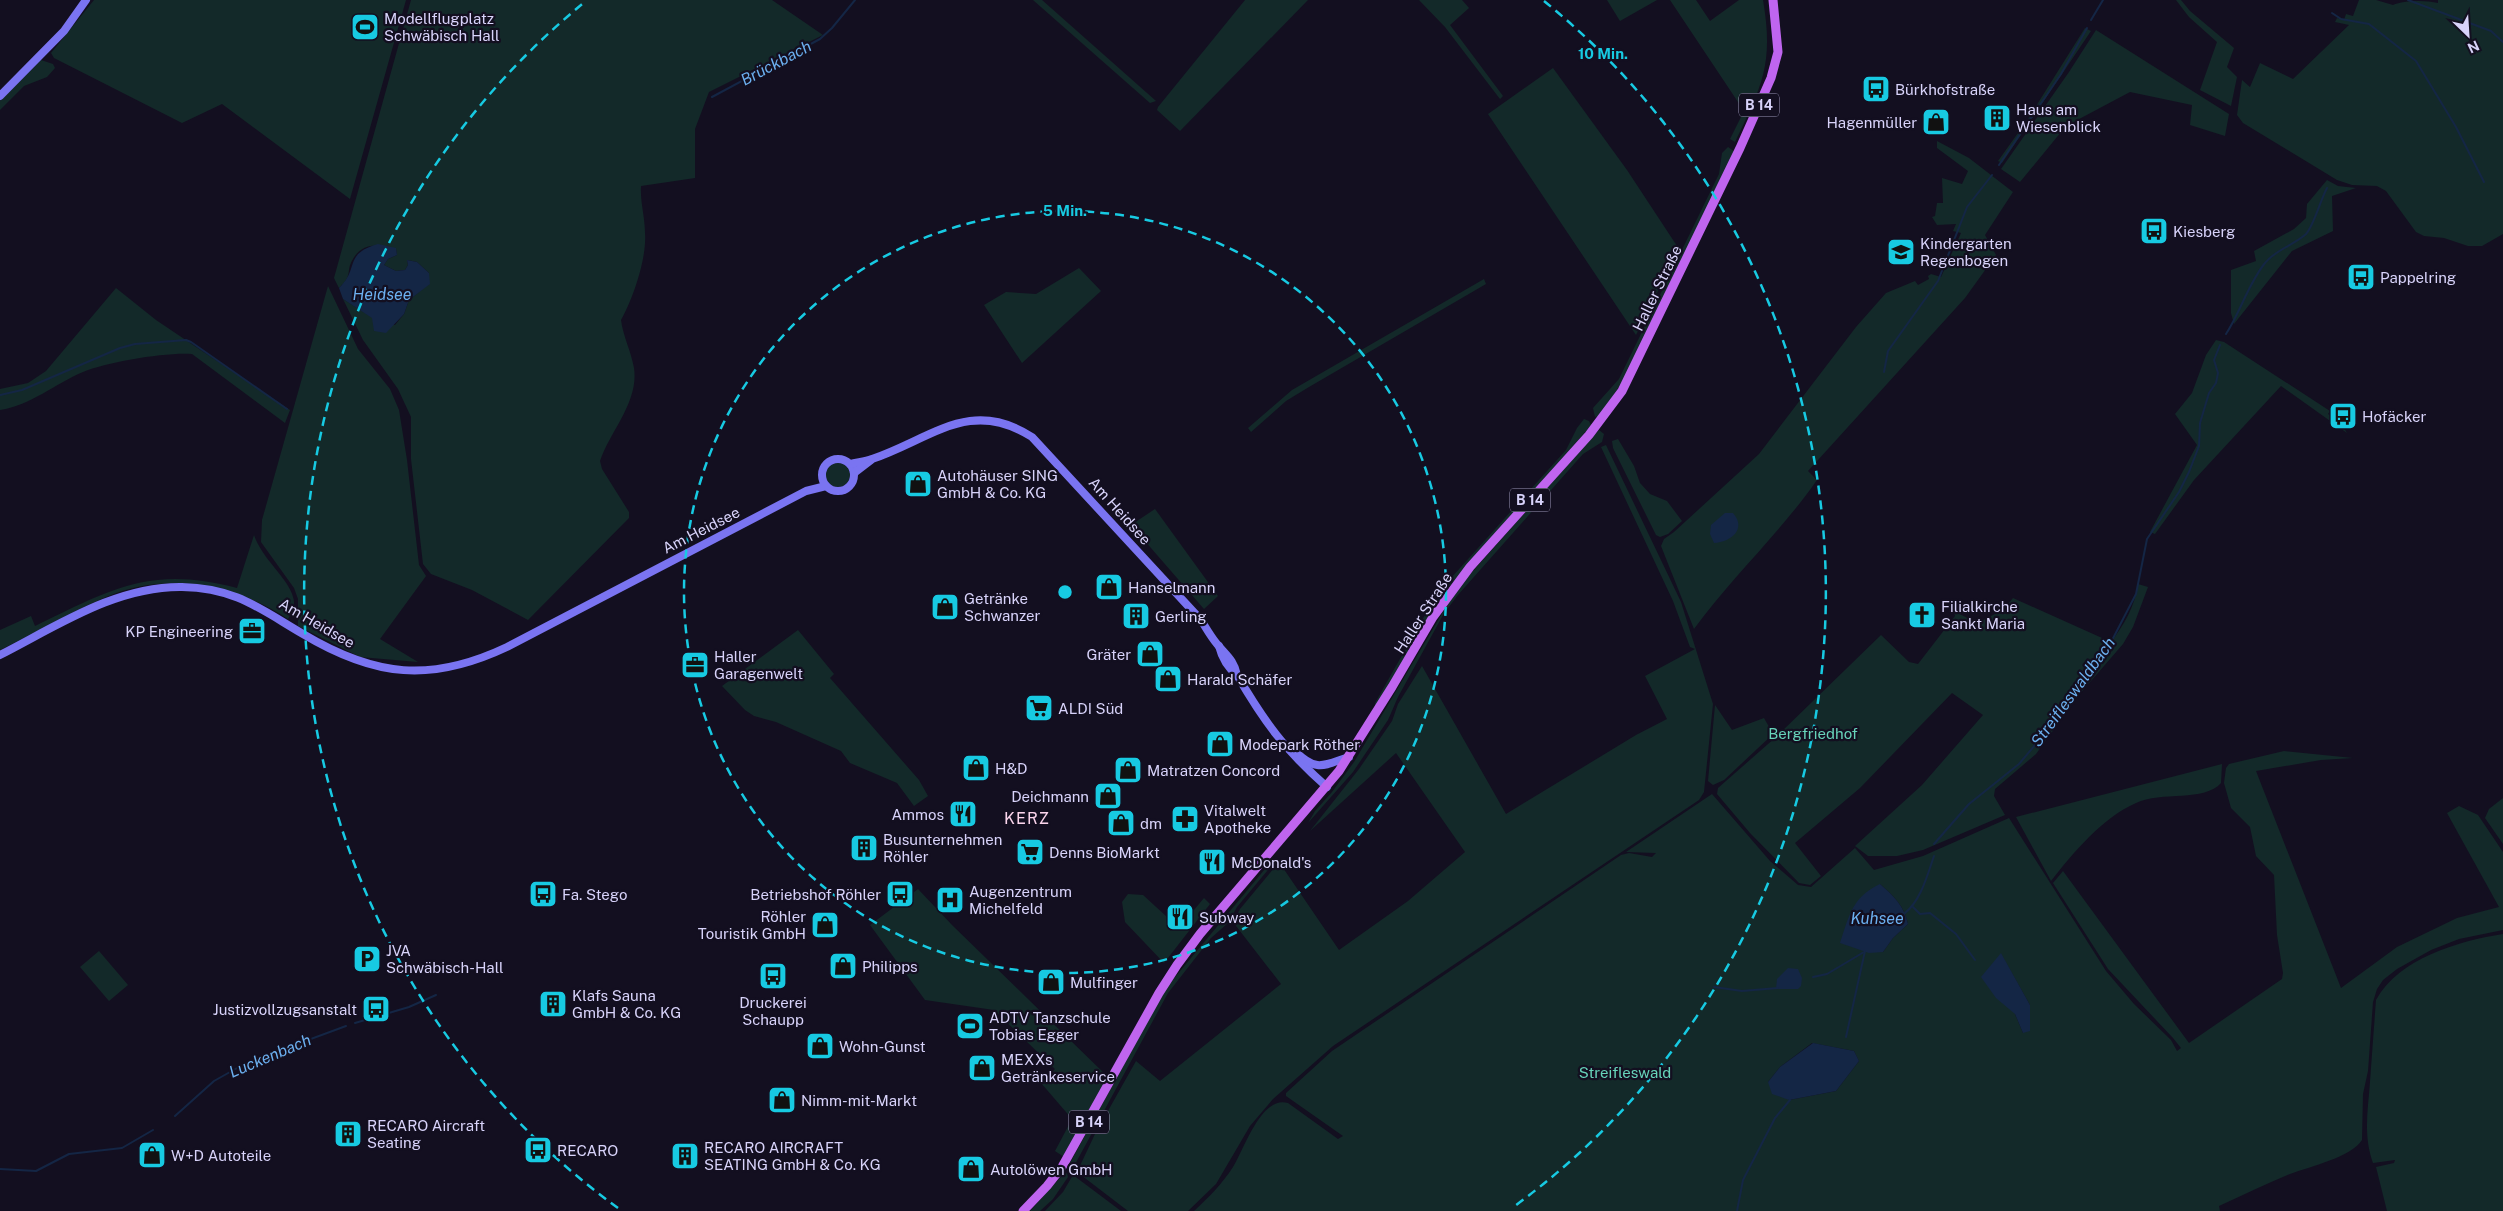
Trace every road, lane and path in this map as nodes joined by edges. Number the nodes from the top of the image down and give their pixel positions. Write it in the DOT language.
graph roads {
  1 [pos="86,0"];
  2 [pos="1773,0"];
  3 [pos="0,96"];
  4 [pos="871,460"];
  5 [pos="850,464"];
  6 [pos="854,474"];
  7 [pos="822,476"];
  8 [pos="826,486"];
  9 [pos="806,492"];
  10 [pos="0,655"];
  11 [pos="1263,720"];
  12 [pos="1349,757"];
  13 [pos="1327,787"];
  14 [pos="1023,1211"];
  1 -- 3 [label="main road"];
  2 -- 12 [label="main road, Haller Straße / B 14"];
  4 -- 5 [label="main road, Am Heidsee"];
  4 -- 6 [label="main road, Am Heidsee"];
  4 -- 11 [label="main road, Am Heidsee"];
  5 -- 6 [label="main road"];
  5 -- 7 [label="main road"];
  6 -- 8 [label="main road"];
  7 -- 8 [label="main road"];
  7 -- 9 [label="main road, Am Heidsee"];
  8 -- 9 [label="main road, Am Heidsee"];
  9 -- 10 [label="main road, Am Heidsee"];
  11 -- 12 [label="main road"];
  11 -- 13 [label="main road"];
  12 -- 13 [label="main road, Haller Straße / B 14"];
  13 -- 14 [label="main road, Haller Straße / B 14"];
}
